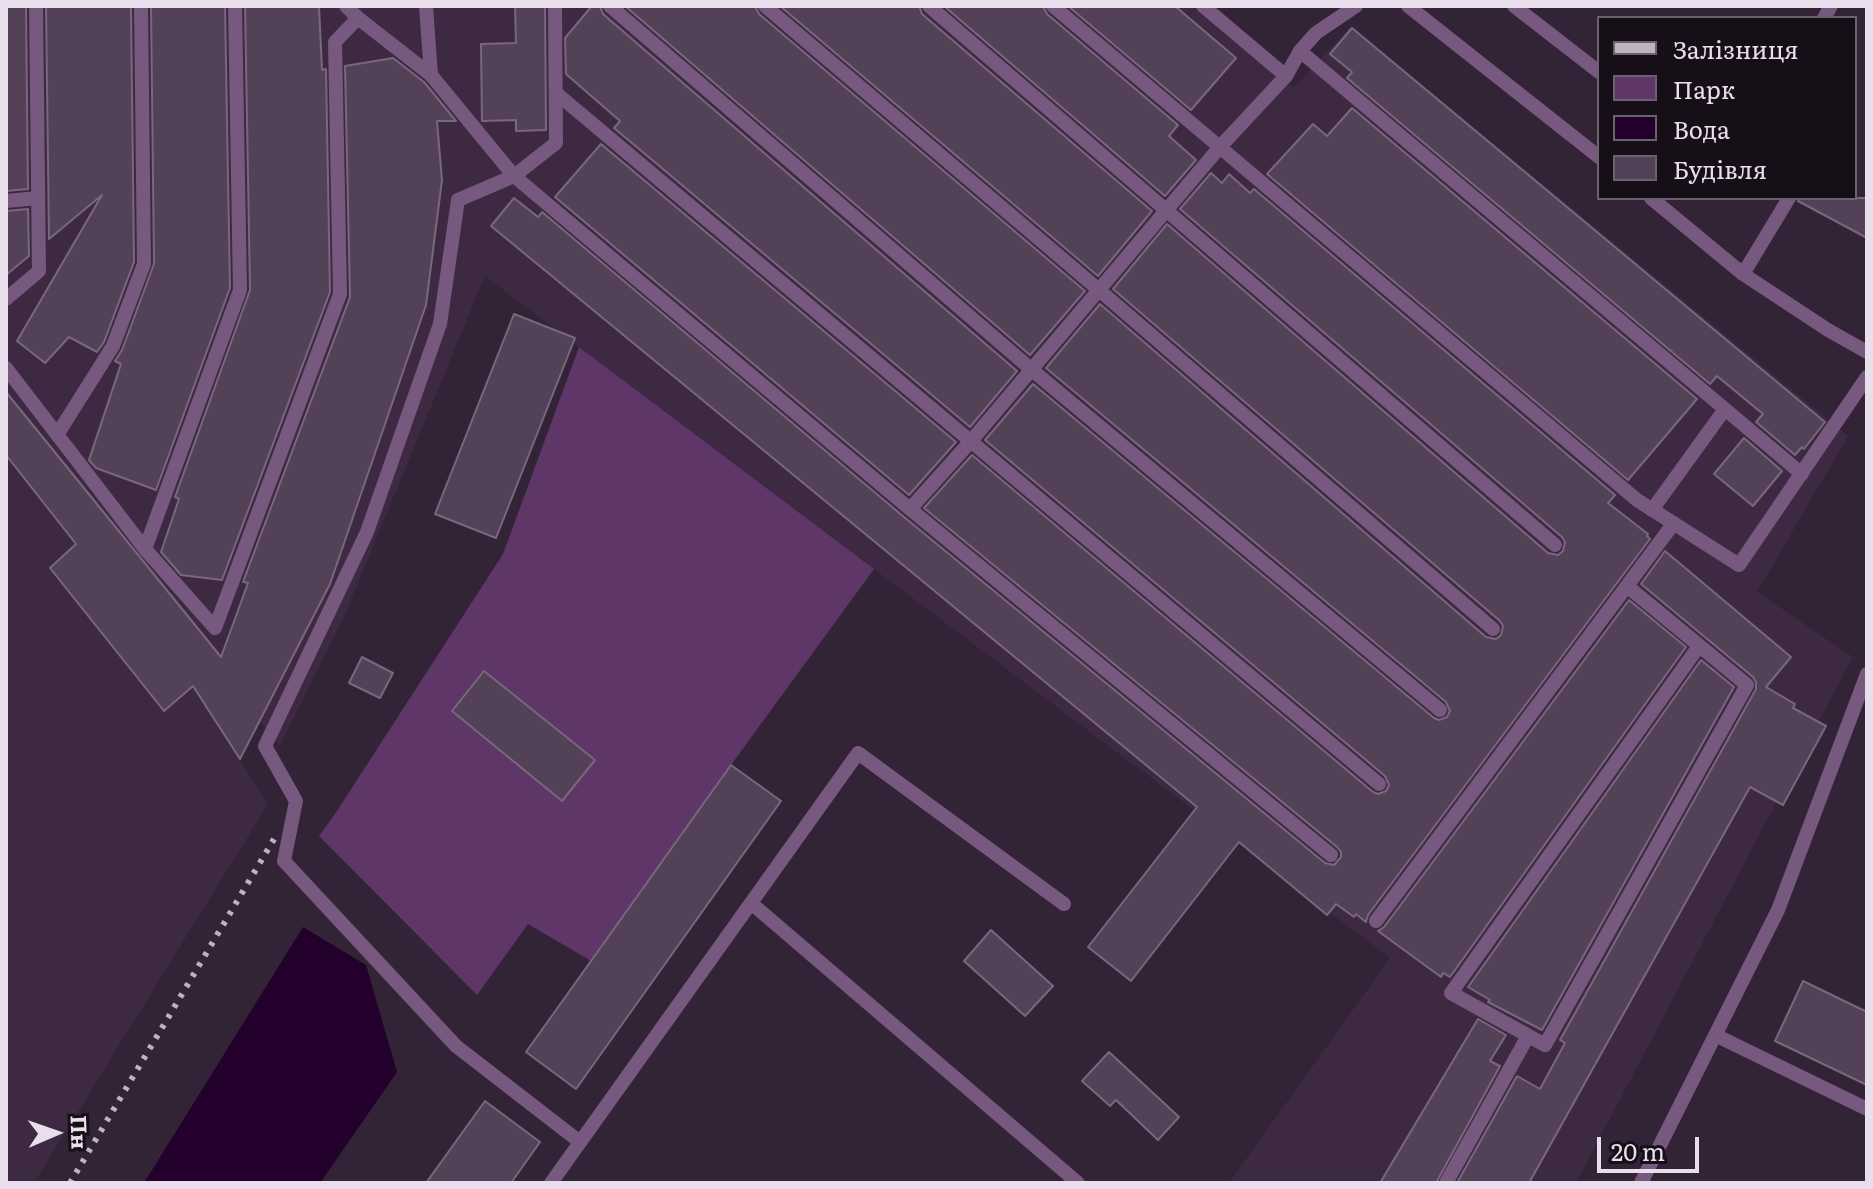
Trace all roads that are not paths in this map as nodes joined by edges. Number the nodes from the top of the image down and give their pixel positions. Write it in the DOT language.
graph roads {
  1 [pos="36,6"];
  2 [pos="141,6"];
  3 [pos="235,6"];
  4 [pos="346,6"];
  5 [pos="426,6"];
  6 [pos="555,6"];
  7 [pos="610,6"];
  8 [pos="765,6"];
  9 [pos="929,6"];
  10 [pos="1053,6"];
  11 [pos="1203,6"];
  12 [pos="1356,6"];
  13 [pos="1408,6"];
  14 [pos="1514,6"];
  15 [pos="358,18"];
  16 [pos="1300,51"];
  17 [pos="1597,70"];
  18 [pos="431,75"];
  19 [pos="1286,76"];
  20 [pos="556,93"];
  21 [pos="1219,148"];
  22 [pos="1597,155"];
  23 [pos="514,176"];
  24 [pos="38,198"];
  25 [pos="1653,200"];
  26 [pos="1788,200"];
  27 [pos="6,201"];
  28 [pos="1167,210"];
  29 [pos="1743,274"];
  30 [pos="1099,290"];
  31 [pos="6,299"];
  32 [pos="1867,352"];
  33 [pos="6,368"];
  34 [pos="1032,370"];
  35 [pos="1867,377"];
  36 [pos="1725,409"];
  37 [pos="57,435"];
  38 [pos="971,441"];
  39 [pos="1802,474"];
  40 [pos="910,509"];
  41 [pos="1652,510"];
  42 [pos="1674,523"];
  43 [pos="1555,545"];
  44 [pos="145,549"];
  45 [pos="1627,586"];
  46 [pos="1493,629"];
  47 [pos="1699,646"];
  48 [pos="1867,674"];
  49 [pos="1440,710"];
  50 [pos="1379,784"];
  51 [pos="1331,855"];
  52 [pos="751,903"];
  53 [pos="1064,904"];
  54 [pos="1376,921"];
  55 [pos="1715,1035"];
  56 [pos="1528,1036"];
  57 [pos="1867,1109"];
  58 [pos="580,1142"];
  59 [pos="551,1183"];
  60 [pos="1078,1183"];
  61 [pos="1446,1183"];
  62 [pos="1641,1183"];
  1 -- 24 [label="lane"];
  2 -- 37 [label="lane"];
  3 -- 44 [label="lane"];
  4 -- 15 [label="lane"];
  5 -- 18 [label="lane"];
  6 -- 20 [label="lane"];
  7 -- 34 [label="lane"];
  8 -- 30 [label="lane"];
  9 -- 28 [label="lane"];
  10 -- 21 [label="lane"];
  11 -- 19 [label="lane"];
  12 -- 16 [label="lane"];
  13 -- 22 [label="lane"];
  14 -- 17 [label="lane"];
  15 -- 18 [label="lane"];
  15 -- 44 [label="lane"];
  16 -- 19 [label="lane"];
  16 -- 36 [label="lane"];
  18 -- 23 [label="lane"];
  19 -- 21 [label="lane"];
  20 -- 23 [label="lane"];
  20 -- 38 [label="lane"];
  21 -- 28 [label="lane"];
  21 -- 41 [label="lane"];
  23 -- 40 [label="lane"];
  23 -- 58 [label="lane"];
  24 -- 27 [label="lane"];
  24 -- 31 [label="lane"];
  25 -- 29 [label="lane"];
  26 -- 29 [label="lane"];
  28 -- 30 [label="lane"];
  28 -- 43 [label="lane"];
  29 -- 32 [label="lane"];
  30 -- 34 [label="lane"];
  30 -- 46 [label="lane"];
  33 -- 37 [label="lane"];
  34 -- 38 [label="lane"];
  34 -- 49 [label="lane"];
  35 -- 39 [label="lane"];
  36 -- 39 [label="lane"];
  36 -- 41 [label="lane"];
  37 -- 44 [label="lane"];
  38 -- 40 [label="lane"];
  38 -- 50 [label="lane"];
  39 -- 42 [label="lane"];
  40 -- 51 [label="lane"];
  41 -- 42 [label="lane"];
  42 -- 45 [label="lane"];
  45 -- 47 [label="lane"];
  45 -- 54 [label="lane"];
  47 -- 56 [label="lane"];
  47 -- 56 [label="lane"];
  48 -- 55 [label="lane"];
  52 -- 53 [label="lane"];
  52 -- 58 [label="lane"];
  52 -- 60 [label="lane"];
  55 -- 57 [label="lane"];
  55 -- 62 [label="lane"];
  56 -- 61 [label="lane"];
  58 -- 59 [label="lane"];
}
